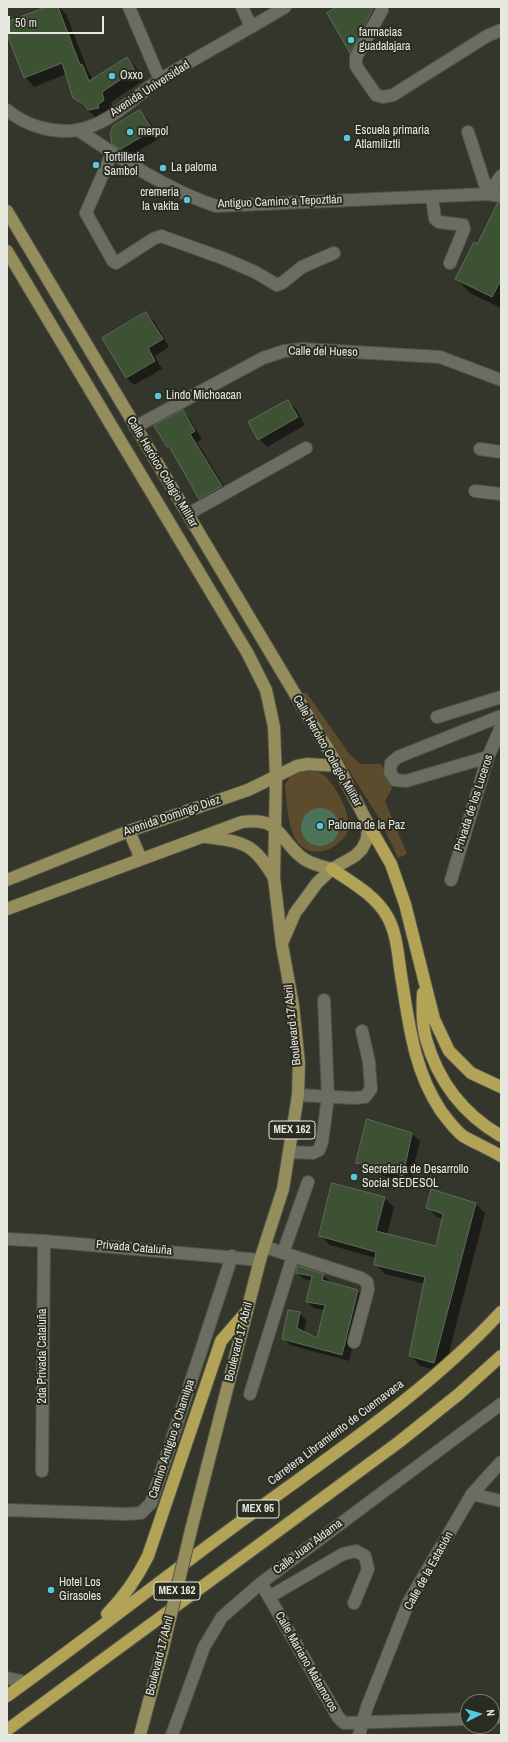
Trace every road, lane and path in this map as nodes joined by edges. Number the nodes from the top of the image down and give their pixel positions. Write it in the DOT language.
graph roads {
  1 [pos="129,7"];
  2 [pos="242,7"];
  3 [pos="286,7"];
  4 [pos="382,7"];
  5 [pos="251,27"];
  6 [pos="501,30"];
  7 [pos="160,80"];
  8 [pos="7,110"];
  9 [pos="78,130"];
  10 [pos="468,132"];
  11 [pos="112,153"];
  12 [pos="501,176"];
  13 [pos="488,194"];
  14 [pos="501,196"];
  15 [pos="432,197"];
  16 [pos="7,211"];
  17 [pos="7,251"];
  18 [pos="334,253"];
  19 [pos="450,263"];
  20 [pos="501,380"];
  21 [pos="135,428"];
  22 [pos="306,448"];
  23 [pos="480,449"];
  24 [pos="501,452"];
  25 [pos="475,491"];
  26 [pos="501,494"];
  27 [pos="188,514"];
  28 [pos="501,697"];
  29 [pos="501,716"];
  30 [pos="437,718"];
  31 [pos="501,727"];
  32 [pos="488,757"];
  33 [pos="338,766"];
  34 [pos="276,777"];
  35 [pos="368,824"];
  36 [pos="275,827"];
  37 [pos="130,831"];
  38 [pos="204,837"];
  39 [pos="140,859"];
  40 [pos="332,869"];
  41 [pos="274,878"];
  42 [pos="7,880"];
  43 [pos="450,880"];
  44 [pos="7,909"];
  45 [pos="282,945"];
  46 [pos="423,974"];
  47 [pos="324,1000"];
  48 [pos="362,1031"];
  49 [pos="501,1087"];
  50 [pos="298,1095"];
  51 [pos="328,1097"];
  52 [pos="501,1136"];
  53 [pos="289,1152"];
  54 [pos="501,1156"];
  55 [pos="308,1182"];
  56 [pos="7,1239"];
  57 [pos="44,1241"];
  58 [pos="265,1247"];
  59 [pos="288,1254"];
  60 [pos="232,1256"];
  61 [pos="260,1260"];
  62 [pos="247,1311"];
  63 [pos="501,1312"];
  64 [pos="354,1342"];
  65 [pos="501,1356"];
  66 [pos="250,1394"];
  67 [pos="501,1404"];
  68 [pos="501,1462"];
  69 [pos="42,1471"];
  70 [pos="472,1494"];
  71 [pos="501,1501"];
  72 [pos="7,1510"];
  73 [pos="261,1583"];
  74 [pos="269,1597"];
  75 [pos="354,1603"];
  76 [pos="80,1643"];
  77 [pos="7,1678"];
  78 [pos="26,1682"];
  79 [pos="7,1696"];
  80 [pos="460,1718"];
  81 [pos="363,1722"];
  82 [pos="7,1730"];
  83 [pos="140,1735"];
  84 [pos="172,1735"];
  85 [pos="359,1735"];
  1 -- 7 [label="street"];
  2 -- 5 [label="street"];
  3 -- 5 [label="street, Avenida Universidad"];
  4 -- 6 [label="street"];
  5 -- 7 [label="street, Avenida Universidad"];
  7 -- 9 [label="street, Avenida Universidad"];
  8 -- 9 [label="street, Avenida Universidad"];
  9 -- 11 [label="street, Antiguo Camino a Tepoztlán"];
  10 -- 13 [label="street"];
  11 -- 15 [label="street, Antiguo Camino a Tepoztlán"];
  11 -- 18 [label="street"];
  12 -- 13 [label="street"];
  13 -- 14 [label="street, Antiguo Camino a Tepoztlán"];
  13 -- 15 [label="street, Antiguo Camino a Tepoztlán"];
  15 -- 19 [label="street"];
  16 -- 21 [label="main road, Calle Heróico Colegio Militar"];
  17 -- 34 [label="main road, Calle Heróico Colegio Militar"];
  20 -- 21 [label="street, Calle del Hueso"];
  21 -- 27 [label="main road, Calle Heróico Colegio Militar"];
  22 -- 27 [label="street"];
  23 -- 24 [label="street"];
  25 -- 26 [label="street"];
  27 -- 33 [label="main road, Calle Heróico Colegio Militar"];
  28 -- 30 [label="street"];
  29 -- 32 [label="street"];
  31 -- 32 [label="street, Privada de los Luceros"];
  32 -- 43 [label="street, Privada de los Luceros"];
  33 -- 34 [label="main road, Avenida Domingo Diez"];
  33 -- 35 [label="main road, Calle Heróico Colegio Militar"];
  34 -- 36 [label="main road, Calle Heróico Colegio Militar"];
  34 -- 37 [label="main road, Avenida Domingo Diez"];
  35 -- 40 [label="main road"];
  35 -- 46 [label="highway"];
  36 -- 38 [label="main road"];
  36 -- 40 [label="main road"];
  36 -- 41 [label="main road, Boulevard 17 Abril / MEX 162"];
  37 -- 39 [label="main road"];
  37 -- 42 [label="main road, Avenida Domingo Diez"];
  38 -- 39 [label="main road"];
  38 -- 41 [label="main road"];
  39 -- 44 [label="main road"];
  40 -- 45 [label="main road"];
  40 -- 54 [label="highway"];
  41 -- 45 [label="main road, Boulevard 17 Abril / MEX 162"];
  45 -- 50 [label="main road, Boulevard 17 Abril / MEX 162"];
  46 -- 49 [label="highway"];
  46 -- 52 [label="highway"];
  47 -- 51 [label="street"];
  48 -- 51 [label="street"];
  50 -- 51 [label="street"];
  50 -- 53 [label="main road, Boulevard 17 Abril / MEX 162"];
  51 -- 53 [label="street"];
  53 -- 58 [label="main road, Boulevard 17 Abril / MEX 162"];
  55 -- 59 [label="street"];
  56 -- 57 [label="street, Privada Cataluña"];
  57 -- 60 [label="street, Privada Cataluña"];
  57 -- 69 [label="street, 2da Privada Cataluña"];
  58 -- 59 [label="street"];
  58 -- 61 [label="main road, Boulevard 17 Abril / MEX 162"];
  59 -- 64 [label="street"];
  59 -- 66 [label="street"];
  60 -- 61 [label="street, Privada Cataluña"];
  60 -- 72 [label="street, Camino Antiguo a Chamilpa"];
  61 -- 62 [label="main road, Boulevard 17 Abril / MEX 162"];
  62 -- 76 [label="highway"];
  62 -- 83 [label="main road, Boulevard 17 Abril / MEX 162, bridge"];
  63 -- 76 [label="highway, Carretera Libramiento de Cuernavaca / MEX 95"];
  65 -- 82 [label="highway, MEX 95"];
  67 -- 73 [label="street, Calle Juan Aldama"];
  68 -- 70 [label="street, Calle de la Estación"];
  70 -- 71 [label="street"];
  70 -- 81 [label="street, Calle de la Estación"];
  73 -- 74 [label="street, Calle Mariano Matamoros"];
  73 -- 84 [label="street, Calle Juan Aldama"];
  74 -- 75 [label="street"];
  74 -- 81 [label="street, Calle Mariano Matamoros"];
  76 -- 78 [label="highway, Carretera Libramiento de Cuernavaca / MEX 95"];
  77 -- 78 [label="street"];
  78 -- 79 [label="highway, Carretera Libramiento de Cuernavaca / MEX 95"];
  80 -- 81 [label="street"];
  81 -- 85 [label="street, Calle de la Estación"];
}
